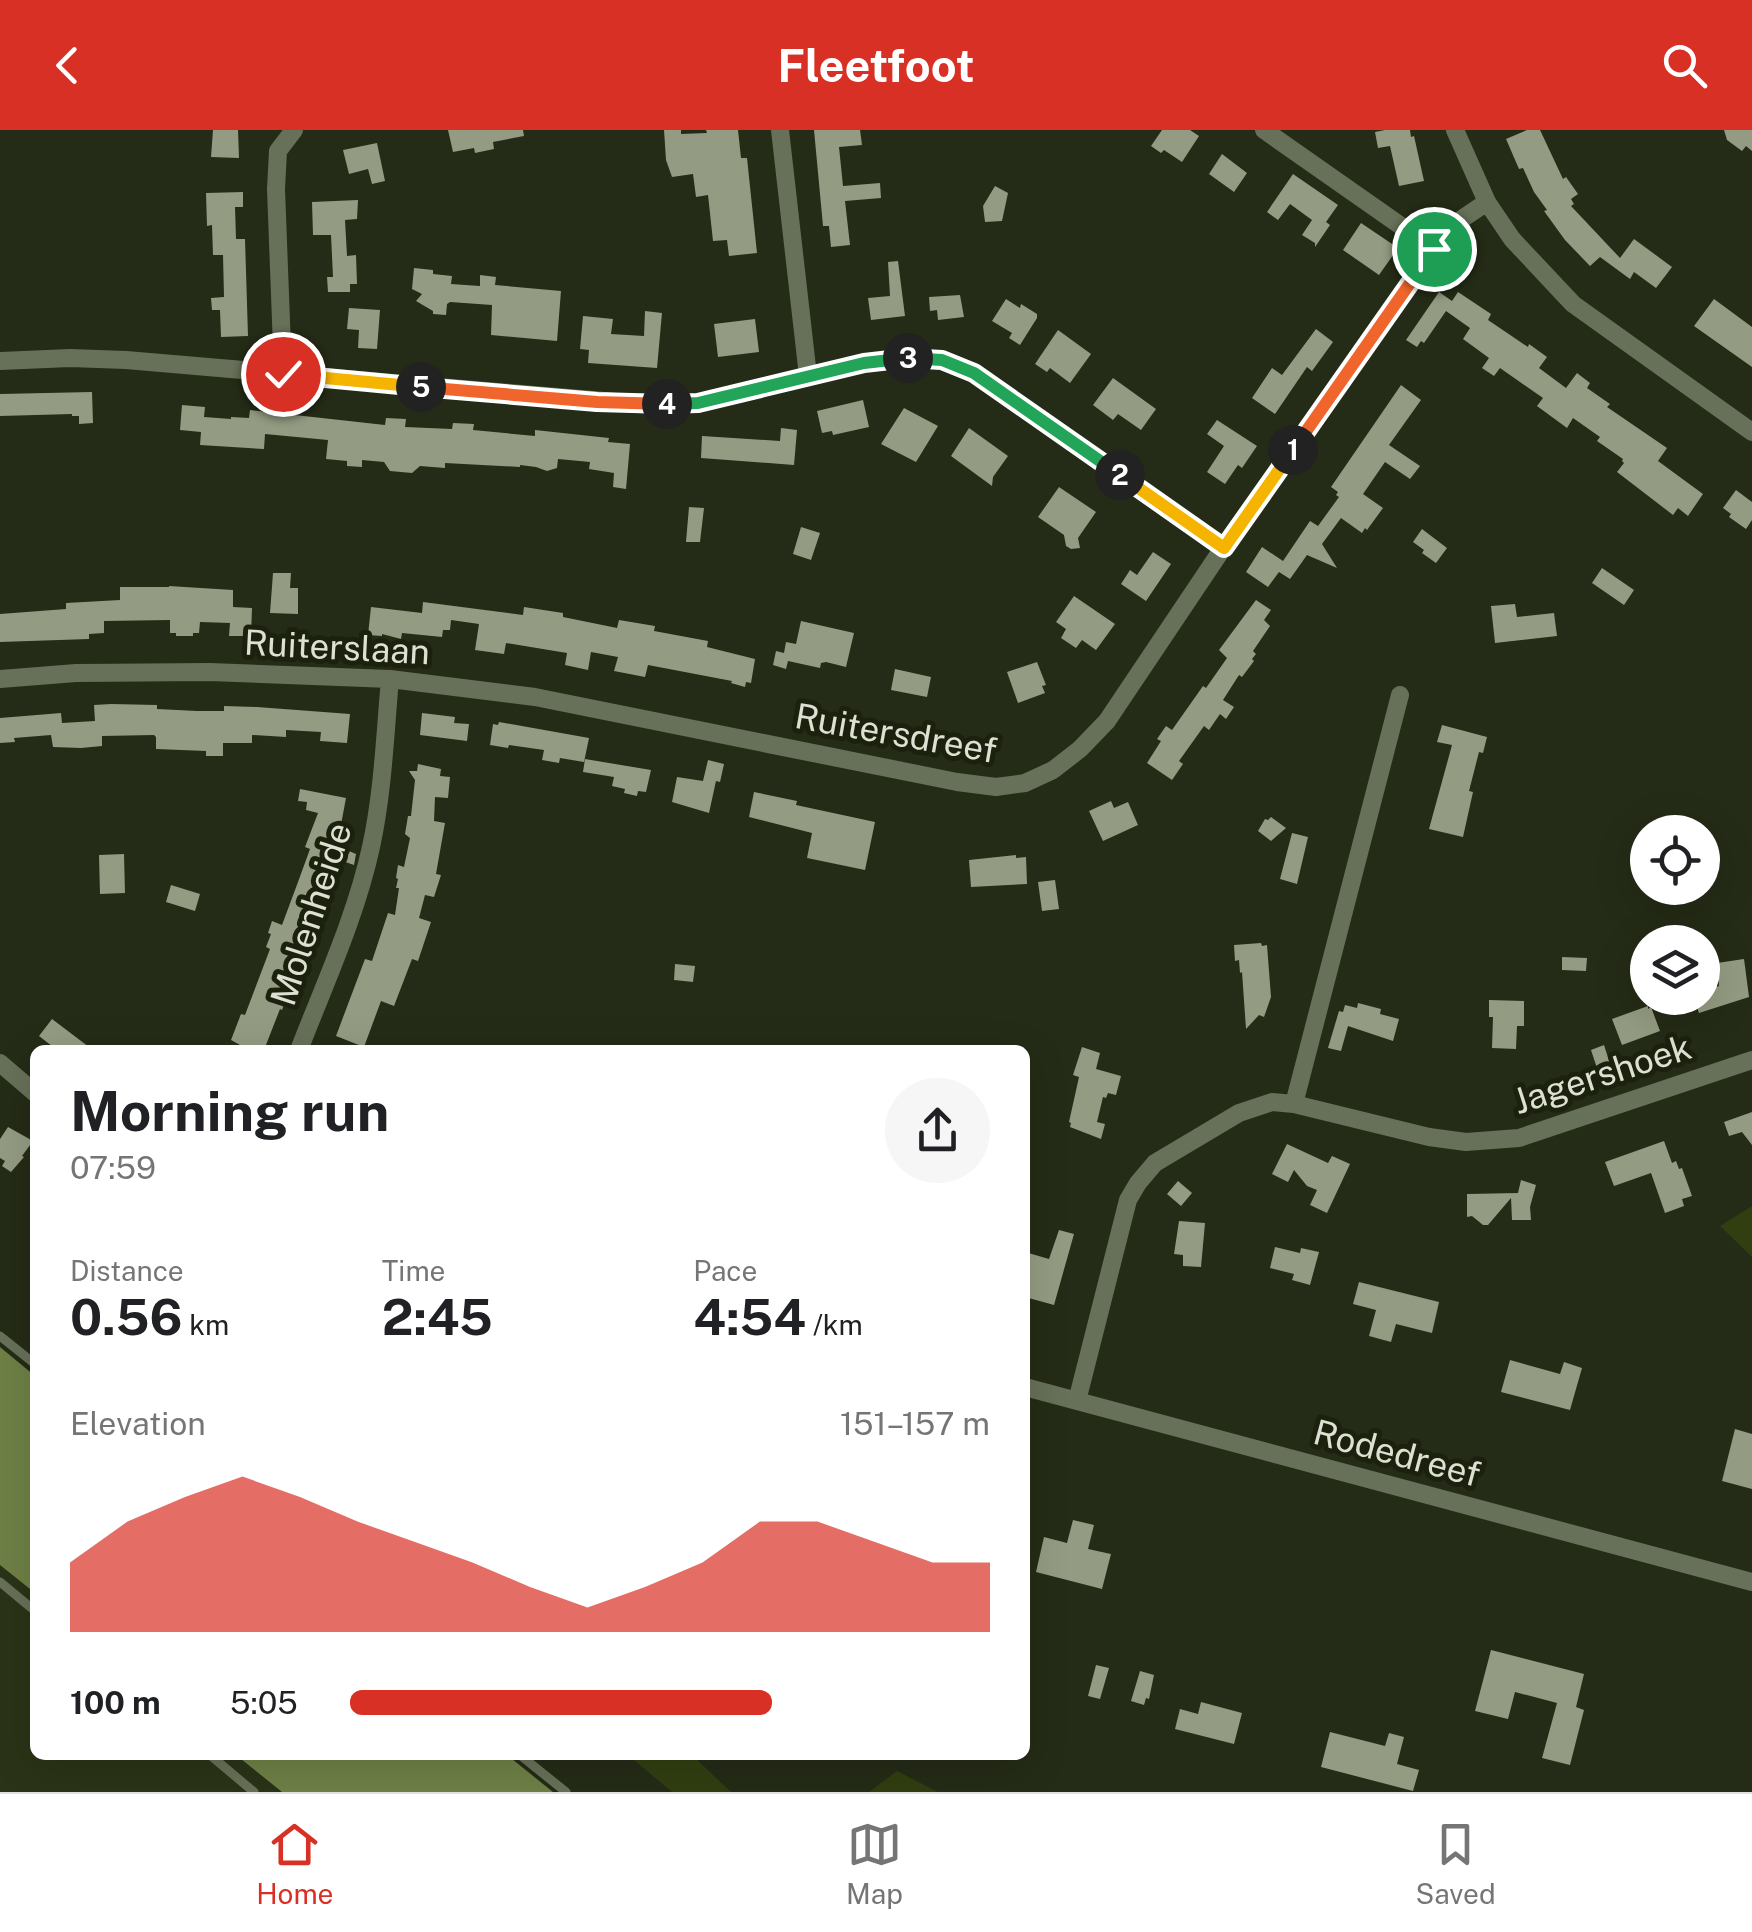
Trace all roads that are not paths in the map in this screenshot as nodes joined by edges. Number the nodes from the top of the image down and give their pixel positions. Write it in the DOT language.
graph roads {
  1 [pos="294,130"];
  2 [pos="780,130"];
  3 [pos="1264,130"];
  4 [pos="1455,130"];
  5 [pos="1487,202"];
  6 [pos="1434,249"];
  7 [pos="0,361"];
  8 [pos="283,374"];
  9 [pos="808,376"];
  10 [pos="1752,432"];
  11 [pos="1224,548"];
  12 [pos="390,678"];
  13 [pos="0,679"];
  14 [pos="1400,695"];
  15 [pos="668,722"];
  16 [pos="302,1045"];
  17 [pos="1752,1060"];
  18 [pos="0,1063"];
  19 [pos="30,1088"];
  20 [pos="1294,1104"];
  21 [pos="0,1336"];
  22 [pos="30,1360"];
  23 [pos="1030,1389"];
  24 [pos="1077,1401"];
  25 [pos="0,1582"];
  26 [pos="1752,1582"];
  27 [pos="30,1607"];
  28 [pos="216,1760"];
  29 [pos="526,1760"];
  30 [pos="254,1792"];
  31 [pos="566,1792"];
  1 -- 8 [label="street"];
  2 -- 9 [label="street"];
  3 -- 6 [label="street"];
  4 -- 5 [label="street"];
  5 -- 6 [label="street, Ruitersdreef"];
  5 -- 10 [label="street"];
  6 -- 11 [label="street, Ruitersdreef"];
  7 -- 8 [label="street"];
  8 -- 9 [label="street"];
  9 -- 11 [label="street"];
  11 -- 15 [label="street, Ruitersdreef"];
  12 -- 13 [label="street, Ruiterslaan"];
  12 -- 15 [label="street, Ruiterslaan"];
  12 -- 16 [label="street, Molenheide"];
  14 -- 20 [label="street"];
  17 -- 20 [label="street, Jagershoek"];
  18 -- 19 [label="street"];
  20 -- 24 [label="street, Jagershoek"];
  21 -- 22 [label="lane"];
  23 -- 24 [label="street, Rodedreef"];
  24 -- 26 [label="street, Rodedreef"];
  25 -- 27 [label="lane"];
  28 -- 30 [label="lane"];
  29 -- 31 [label="lane"];
}
